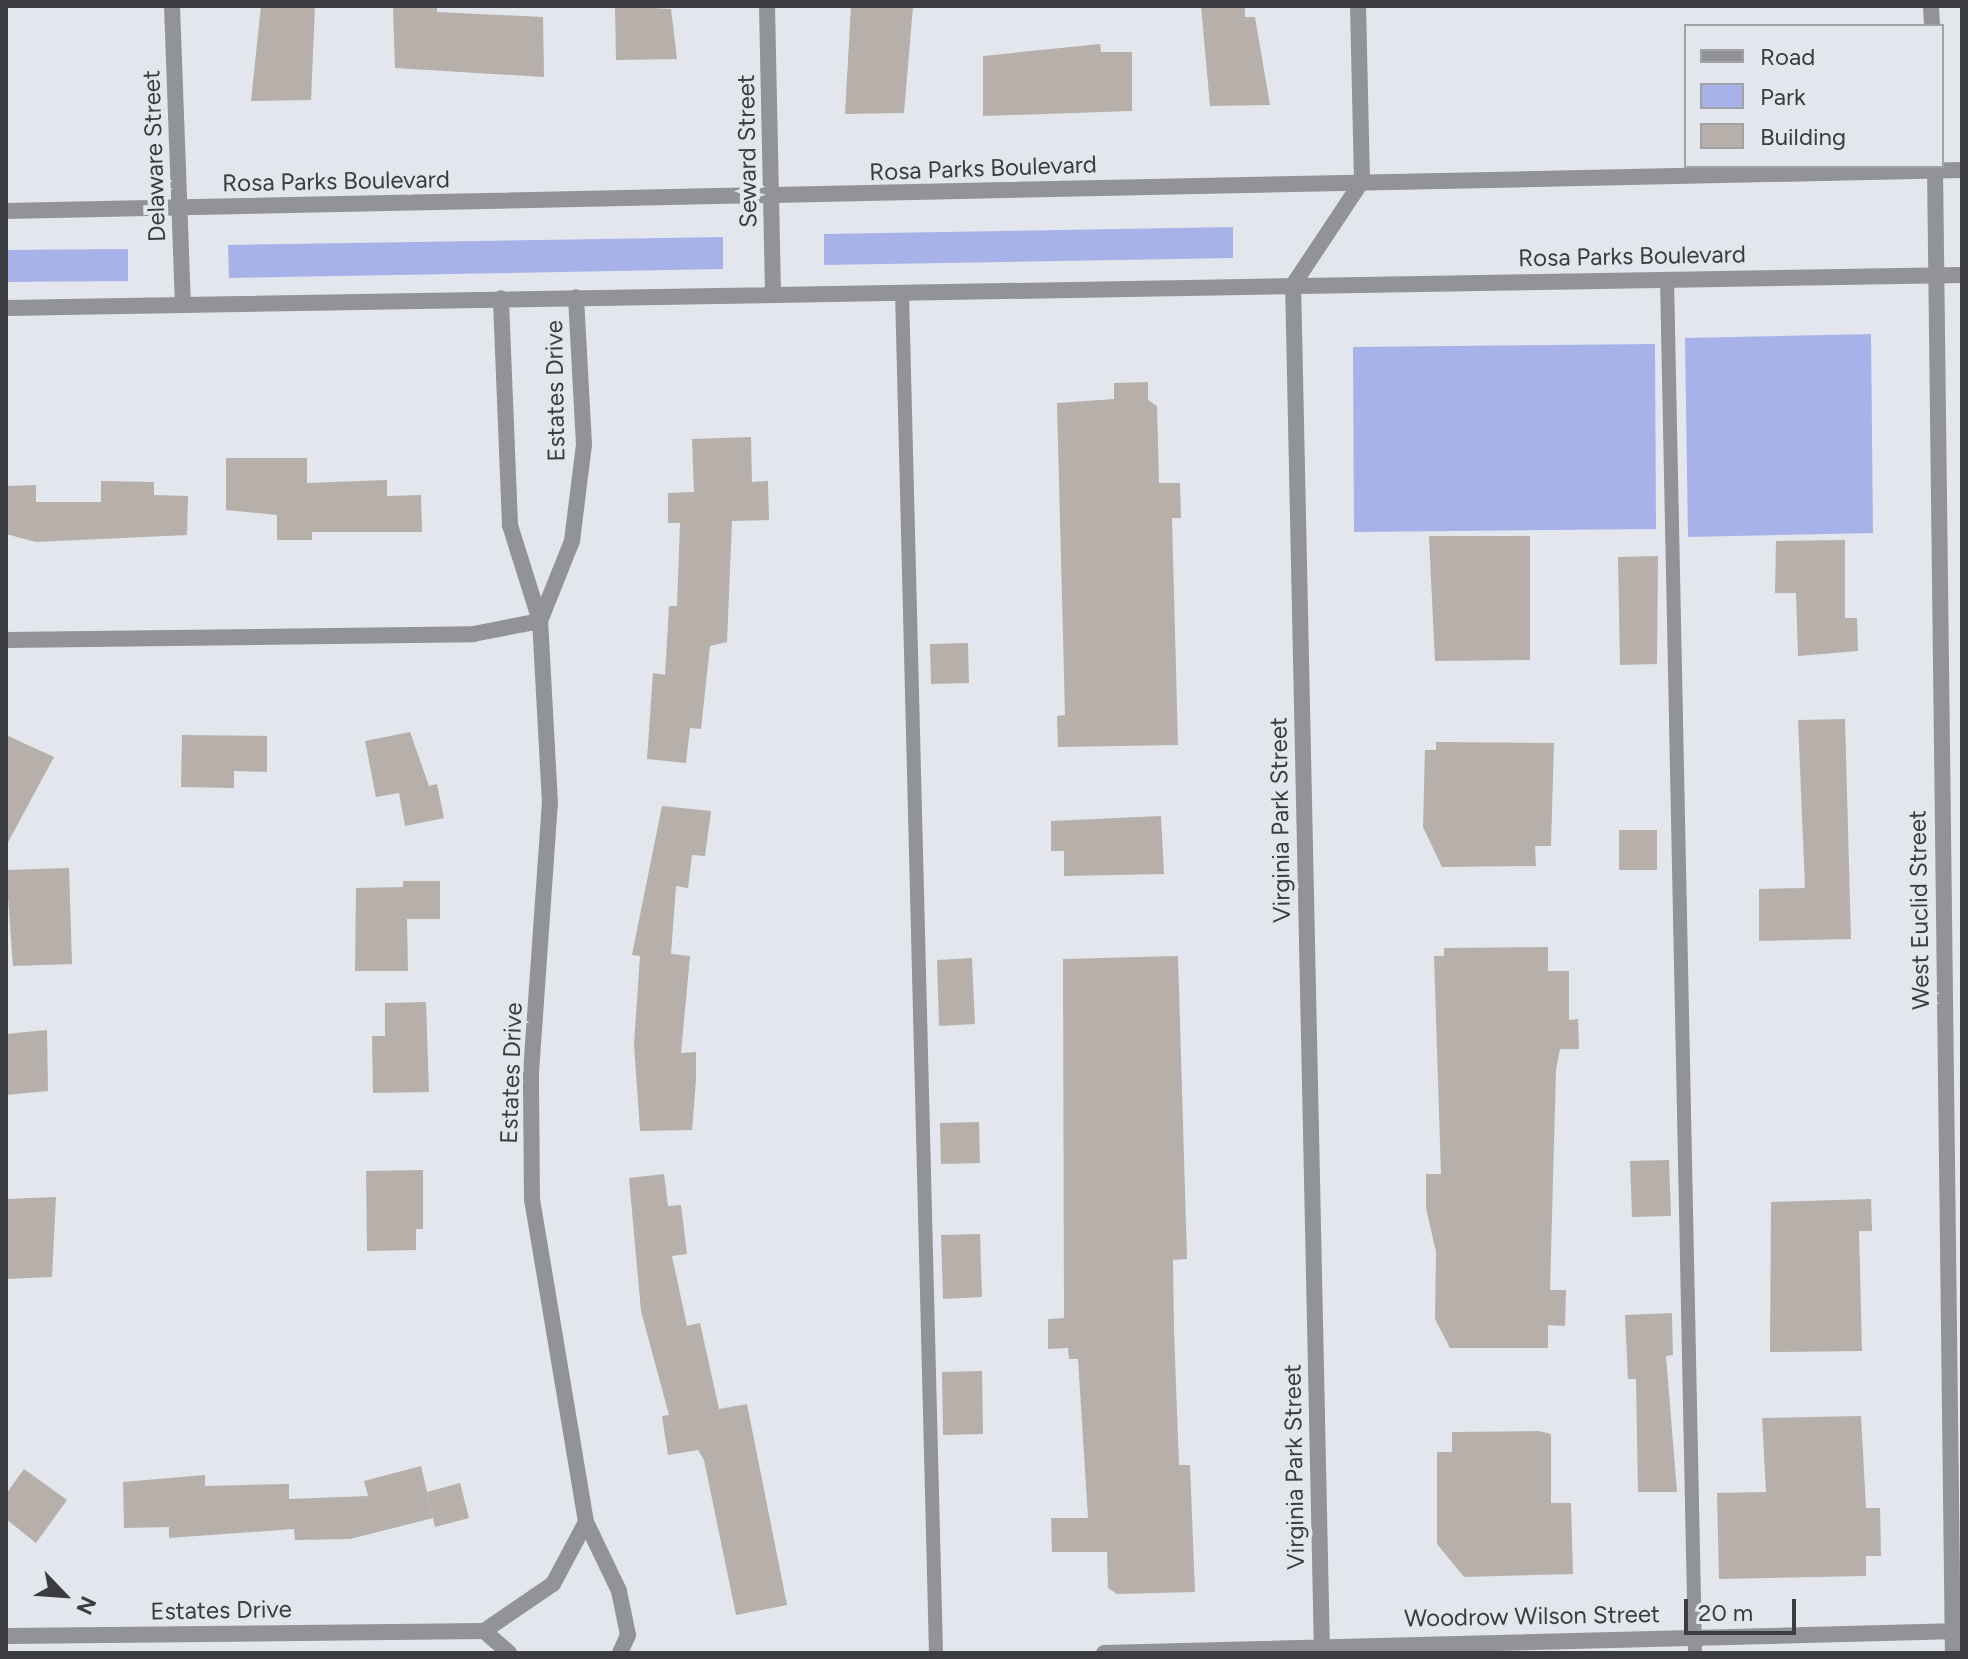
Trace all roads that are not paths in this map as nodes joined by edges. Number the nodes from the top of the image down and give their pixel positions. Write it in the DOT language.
graph roads {
  1 [pos="172,6"];
  2 [pos="767,6"];
  3 [pos="1358,6"];
  4 [pos="1935,168"];
  5 [pos="1962,170"];
  6 [pos="1362,181"];
  7 [pos="772,197"];
  8 [pos="181,207"];
  9 [pos="6,211"];
  10 [pos="1962,275"];
  11 [pos="1937,276"];
  12 [pos="1667,279"];
  13 [pos="1293,285"];
  14 [pos="902,292"];
  15 [pos="773,295"];
  16 [pos="576,297"];
  17 [pos="501,298"];
  18 [pos="183,305"];
  19 [pos="6,308"];
  20 [pos="540,621"];
  21 [pos="6,640"];
  22 [pos="586,1522"];
  23 [pos="484,1631"];
  24 [pos="1957,1631"];
  25 [pos="6,1636"];
  26 [pos="1695,1644"];
  27 [pos="1322,1650"];
  28 [pos="509,1653"];
  29 [pos="620,1653"];
  30 [pos="936,1653"];
  31 [pos="1104,1653"];
  32 [pos="1953,1653"];
  1 -- 8 [label="street, Delaware Street"];
  2 -- 7 [label="street, Seward Street"];
  3 -- 6 [label="street"];
  4 -- 5 [label="street, Rosa Parks Boulevard"];
  4 -- 6 [label="street, Rosa Parks Boulevard"];
  4 -- 11 [label="street, West Euclid Street"];
  6 -- 7 [label="street, Rosa Parks Boulevard"];
  6 -- 13 [label="street"];
  7 -- 8 [label="street, Rosa Parks Boulevard"];
  7 -- 15 [label="street, Seward Street"];
  8 -- 9 [label="street, Rosa Parks Boulevard"];
  8 -- 18 [label="street, Delaware Street"];
  10 -- 11 [label="street, Rosa Parks Boulevard"];
  11 -- 12 [label="street, Rosa Parks Boulevard"];
  11 -- 24 [label="street, West Euclid Street"];
  12 -- 13 [label="street, Rosa Parks Boulevard"];
  12 -- 26 [label="lane"];
  13 -- 14 [label="street, Rosa Parks Boulevard"];
  13 -- 27 [label="street, Virginia Park Street"];
  14 -- 15 [label="street, Rosa Parks Boulevard"];
  14 -- 30 [label="lane"];
  15 -- 16 [label="street, Rosa Parks Boulevard"];
  16 -- 17 [label="street, Rosa Parks Boulevard"];
  16 -- 20 [label="street, Estates Drive"];
  17 -- 18 [label="street, Rosa Parks Boulevard"];
  17 -- 20 [label="street, Estates Drive"];
  18 -- 19 [label="street, Rosa Parks Boulevard"];
  20 -- 21 [label="street"];
  20 -- 22 [label="street, Estates Drive"];
  22 -- 23 [label="street"];
  22 -- 29 [label="street, Estates Drive"];
  23 -- 25 [label="street, Estates Drive"];
  23 -- 28 [label="street"];
  24 -- 26 [label="street, Woodrow Wilson Street"];
  24 -- 32 [label="street, West Euclid Street"];
  26 -- 27 [label="street, Woodrow Wilson Street"];
  27 -- 31 [label="street, Woodrow Wilson Street"];
}
